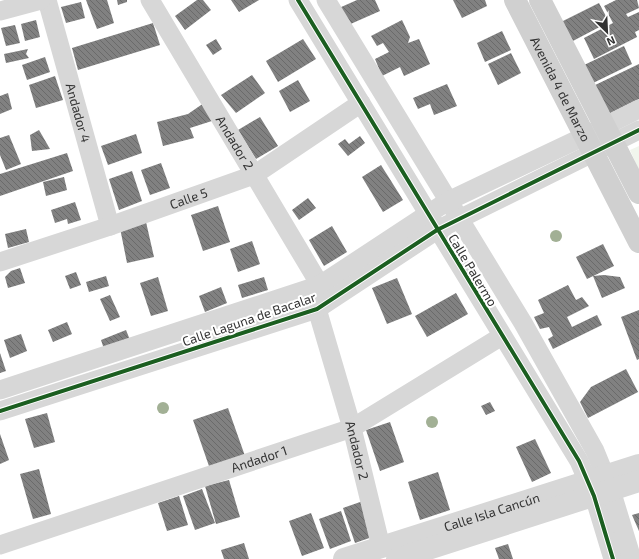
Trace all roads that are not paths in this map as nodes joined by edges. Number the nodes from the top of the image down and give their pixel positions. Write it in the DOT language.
graph roads {
  1 [pos="41,0"];
  2 [pos="47,0"];
  3 [pos="150,0"];
  4 [pos="298,0"];
  5 [pos="326,0"];
  6 [pos="515,0"];
  7 [pos="540,0"];
  8 [pos="0,12"];
  9 [pos="361,103"];
  10 [pos="639,109"];
  11 [pos="639,130"];
  12 [pos="609,135"];
  13 [pos="589,145"];
  14 [pos="254,175"];
  15 [pos="639,193"];
  16 [pos="448,201"];
  17 [pos="428,214"];
  18 [pos="460,219"];
  19 [pos="110,226"];
  20 [pos="437,230"];
  21 [pos="639,242"];
  22 [pos="0,262"];
  23 [pos="320,285"];
  24 [pos="317,309"];
  25 [pos="502,336"];
  26 [pos="0,390"];
  27 [pos="0,411"];
  28 [pos="352,428"];
  29 [pos="639,465"];
  30 [pos="639,481"];
  31 [pos="600,486"];
  32 [pos="0,545"];
  33 [pos="389,553"];
  34 [pos="344,559"];
  35 [pos="612,559"];
  36 [pos="632,559"];
  1 -- 8 [label="street"];
  2 -- 19 [label="street, Andador 4"];
  3 -- 14 [label="street, Andador 2"];
  4 -- 9 [label="street, Calle Palermo"];
  5 -- 16 [label="street, Calle Palermo"];
  6 -- 13 [label="main road, Avenida 4 de Marzo"];
  7 -- 12 [label="main road, Avenida 4 de Marzo"];
  9 -- 14 [label="street, Calle 5"];
  9 -- 17 [label="street, Calle Palermo"];
  10 -- 12 [label="street"];
  11 -- 12 [label="street"];
  12 -- 13 [label="street"];
  12 -- 15 [label="main road, Avenida 4 de Marzo"];
  13 -- 16 [label="street, Calle Laguna de Bacalar"];
  13 -- 18 [label="street, Calle Laguna de Bacalar"];
  13 -- 21 [label="main road, Avenida 4 de Marzo"];
  14 -- 19 [label="street, Calle 5"];
  14 -- 23 [label="street, Andador 2"];
  16 -- 17 [label="street, Calle Laguna de Bacalar"];
  16 -- 18 [label="street, Calle Palermo"];
  17 -- 20 [label="street, Calle Palermo"];
  17 -- 23 [label="street, Calle Laguna de Bacalar"];
  18 -- 20 [label="street, Calle Laguna de Bacalar"];
  18 -- 31 [label="street, Calle Palermo"];
  19 -- 22 [label="street, Calle 5"];
  20 -- 24 [label="street, Calle Laguna de Bacalar"];
  20 -- 25 [label="street, Calle Palermo"];
  23 -- 24 [label="street"];
  23 -- 26 [label="street, Calle Laguna de Bacalar"];
  24 -- 27 [label="street, Calle Laguna de Bacalar"];
  24 -- 28 [label="street, Andador 2"];
  25 -- 28 [label="street, Andador 1"];
  25 -- 31 [label="street, Calle Palermo"];
  28 -- 32 [label="street, Andador 1"];
  28 -- 33 [label="street, Andador 2"];
  29 -- 31 [label="street, Calle Isla Cancún"];
  30 -- 31 [label="street, Calle Isla Cancún"];
  31 -- 33 [label="street, Calle Isla Cancún"];
  31 -- 35 [label="street, Calle Palermo"];
  31 -- 36 [label="street, Calle Palermo"];
  33 -- 34 [label="street, Calle Isla Cancún"];
}
